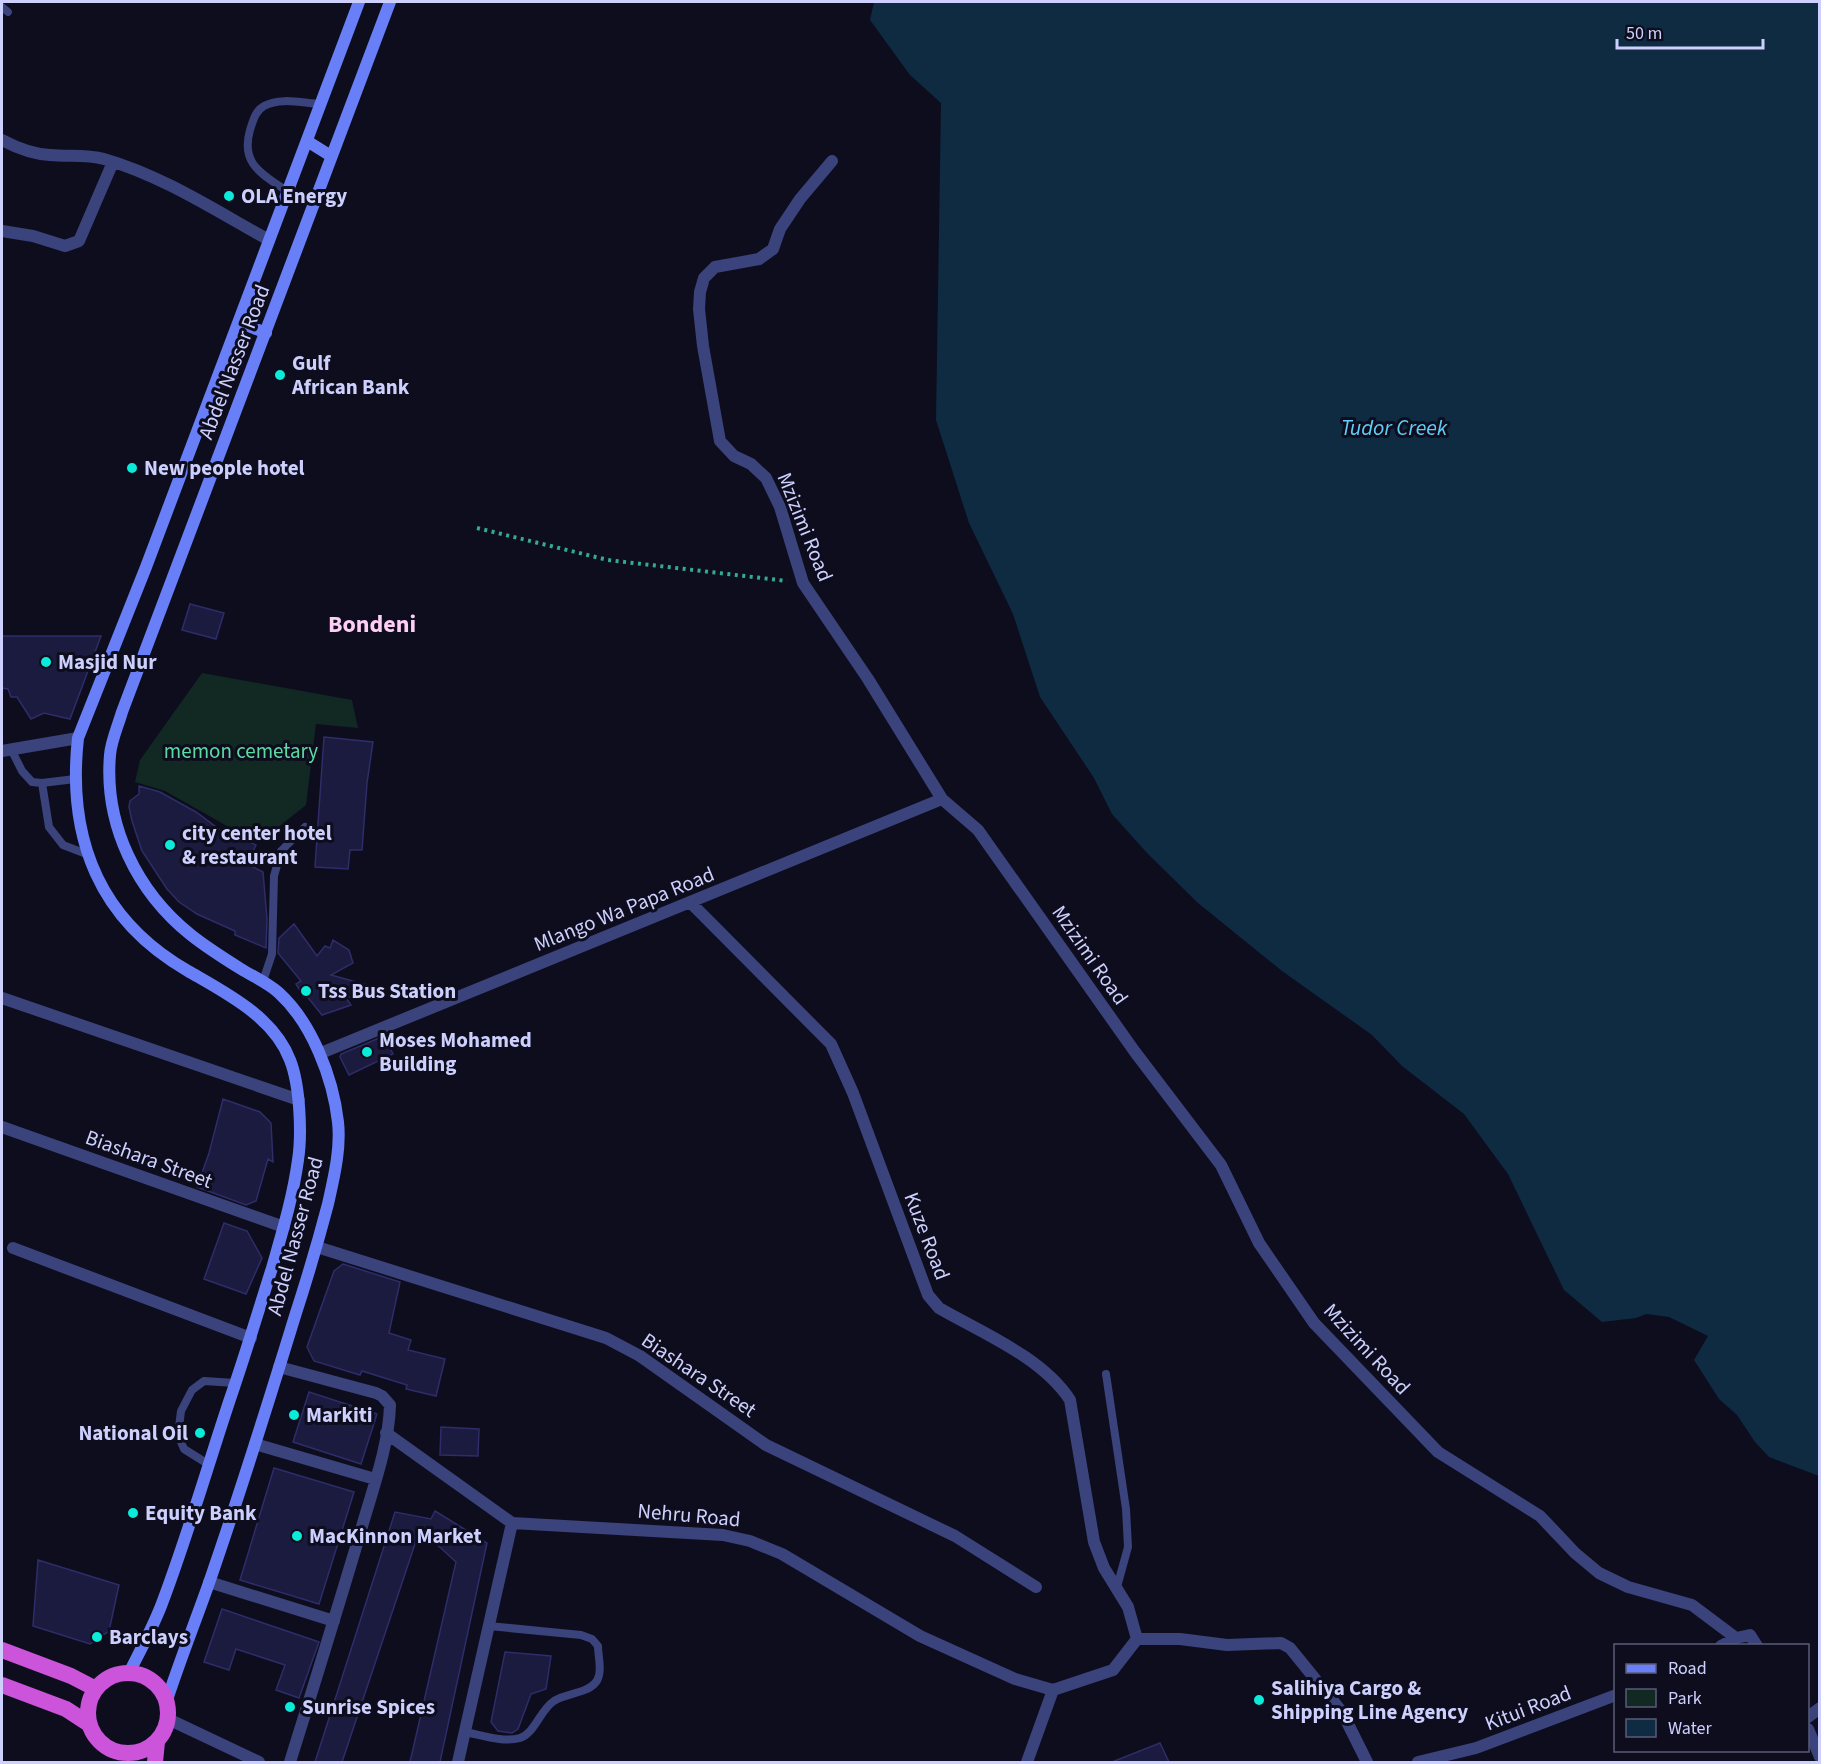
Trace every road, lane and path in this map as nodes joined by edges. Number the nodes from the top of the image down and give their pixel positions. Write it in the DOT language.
graph roads {
  1 [pos="359,2"];
  2 [pos="390,2"];
  3 [pos="320,104"];
  4 [pos="2,140"];
  5 [pos="307,141"];
  6 [pos="331,156"];
  7 [pos="832,161"];
  8 [pos="113,162"];
  9 [pos="288,192"];
  10 [pos="2,231"];
  11 [pos="269,240"];
  12 [pos="239,322"];
  13 [pos="266,333"];
  14 [pos="477,528"];
  15 [pos="803,583"];
  16 [pos="78,738"];
  17 [pos="6,750"];
  18 [pos="75,779"];
  19 [pos="42,783"];
  20 [pos="942,799"];
  21 [pos="305,827"];
  22 [pos="89,855"];
  23 [pos="691,903"];
  24 [pos="263,981"];
  25 [pos="2,998"];
  26 [pos="321,1053"];
  27 [pos="298,1100"];
  28 [pos="2,1126"];
  29 [pos="284,1227"];
  30 [pos="317,1246"];
  31 [pos="13,1248"];
  32 [pos="250,1338"];
  33 [pos="279,1367"];
  34 [pos="1106,1374"];
  35 [pos="235,1383"];
  36 [pos="386,1432"];
  37 [pos="255,1444"];
  38 [pos="208,1464"];
  39 [pos="375,1479"];
  40 [pos="512,1523"];
  41 [pos="209,1582"];
  42 [pos="1036,1587"];
  43 [pos="1117,1587"];
  44 [pos="334,1621"];
  45 [pos="489,1626"];
  46 [pos="1736,1638"];
  47 [pos="1137,1639"];
  48 [pos="1725,1644"];
  49 [pos="1755,1644"];
  50 [pos="2,1650"];
  51 [pos="129,1673"];
  52 [pos="2,1684"];
  53 [pos="96,1689"];
  54 [pos="1053,1690"];
  55 [pos="1614,1696"];
  56 [pos="166,1700"];
  57 [pos="168,1719"];
  58 [pos="89,1724"];
  59 [pos="1809,1731"];
  60 [pos="465,1732"];
  61 [pos="157,1742"];
  62 [pos="105,1746"];
  63 [pos="1820,1757"];
  64 [pos="100,1762"];
  65 [pos="154,1762"];
  66 [pos="259,1762"];
  67 [pos="290,1762"];
  68 [pos="458,1762"];
  69 [pos="1027,1762"];
  70 [pos="1367,1762"];
  71 [pos="1418,1762"];
  1 -- 3 [label="main road, Abdel Nasser Road"];
  2 -- 6 [label="main road, Abdel Nasser Road"];
  3 -- 5 [label="main road, Abdel Nasser Road"];
  3 -- 9 [label="lane"];
  4 -- 8 [label="street"];
  5 -- 6 [label="main road"];
  5 -- 9 [label="main road, Abdel Nasser Road"];
  6 -- 13 [label="main road, Abdel Nasser Road"];
  7 -- 15 [label="street, Mzizimi Road"];
  8 -- 10 [label="street"];
  8 -- 11 [label="street"];
  9 -- 11 [label="main road, Abdel Nasser Road"];
  11 -- 12 [label="main road, Abdel Nasser Road"];
  12 -- 13 [label="main road"];
  12 -- 16 [label="main road, Abdel Nasser Road"];
  13 -- 24 [label="main road, Abdel Nasser Road"];
  14 -- 15 [label="path"];
  15 -- 20 [label="street, Mzizimi Road"];
  16 -- 17 [label="street"];
  16 -- 18 [label="main road, Abdel Nasser Road"];
  17 -- 19 [label="lane"];
  18 -- 19 [label="lane"];
  18 -- 22 [label="main road, Abdel Nasser Road"];
  19 -- 22 [label="lane"];
  20 -- 23 [label="street, Mlango Wa Papa Road"];
  20 -- 46 [label="street, Mzizimi Road"];
  21 -- 24 [label="lane"];
  22 -- 27 [label="main road, Abdel Nasser Road"];
  23 -- 26 [label="street, Mlango Wa Papa Road"];
  23 -- 43 [label="street, Kuze Road"];
  24 -- 26 [label="main road, Abdel Nasser Road"];
  25 -- 27 [label="street"];
  26 -- 30 [label="main road, Abdel Nasser Road"];
  27 -- 29 [label="main road, Abdel Nasser Road"];
  28 -- 29 [label="street, Biashara Street"];
  29 -- 32 [label="main road, Abdel Nasser Road"];
  30 -- 33 [label="main road, Abdel Nasser Road"];
  30 -- 42 [label="street, Biashara Street"];
  31 -- 32 [label="street"];
  32 -- 35 [label="main road, Abdel Nasser Road"];
  33 -- 36 [label="street"];
  33 -- 37 [label="main road, Abdel Nasser Road"];
  34 -- 43 [label="lane"];
  35 -- 38 [label="main road, Abdel Nasser Road"];
  35 -- 38 [label="lane"];
  36 -- 39 [label="street"];
  36 -- 40 [label="street"];
  37 -- 39 [label="street"];
  37 -- 41 [label="main road, Abdel Nasser Road"];
  38 -- 51 [label="main road, Abdel Nasser Road"];
  39 -- 44 [label="street"];
  40 -- 45 [label="street"];
  40 -- 54 [label="street, Nehru Road"];
  41 -- 44 [label="street"];
  41 -- 56 [label="main road, Abdel Nasser Road"];
  43 -- 47 [label="street, Kuze Road"];
  44 -- 67 [label="street"];
  45 -- 60 [label="street"];
  45 -- 60 [label="lane"];
  46 -- 48 [label="street"];
  46 -- 49 [label="street, Mzizimi Road"];
  47 -- 54 [label="street"];
  47 -- 70 [label="street"];
  50 -- 53 [label="highway"];
  51 -- 53 [label="highway"];
  51 -- 56 [label="highway"];
  52 -- 58 [label="highway"];
  53 -- 58 [label="highway"];
  54 -- 69 [label="street"];
  55 -- 71 [label="street, Kitui Road"];
  56 -- 57 [label="highway"];
  57 -- 61 [label="highway"];
  57 -- 66 [label="street"];
  58 -- 62 [label="highway"];
  59 -- 63 [label="street"];
  60 -- 68 [label="street"];
  61 -- 62 [label="highway"];
  61 -- 65 [label="highway"];
  62 -- 64 [label="highway"];
}
